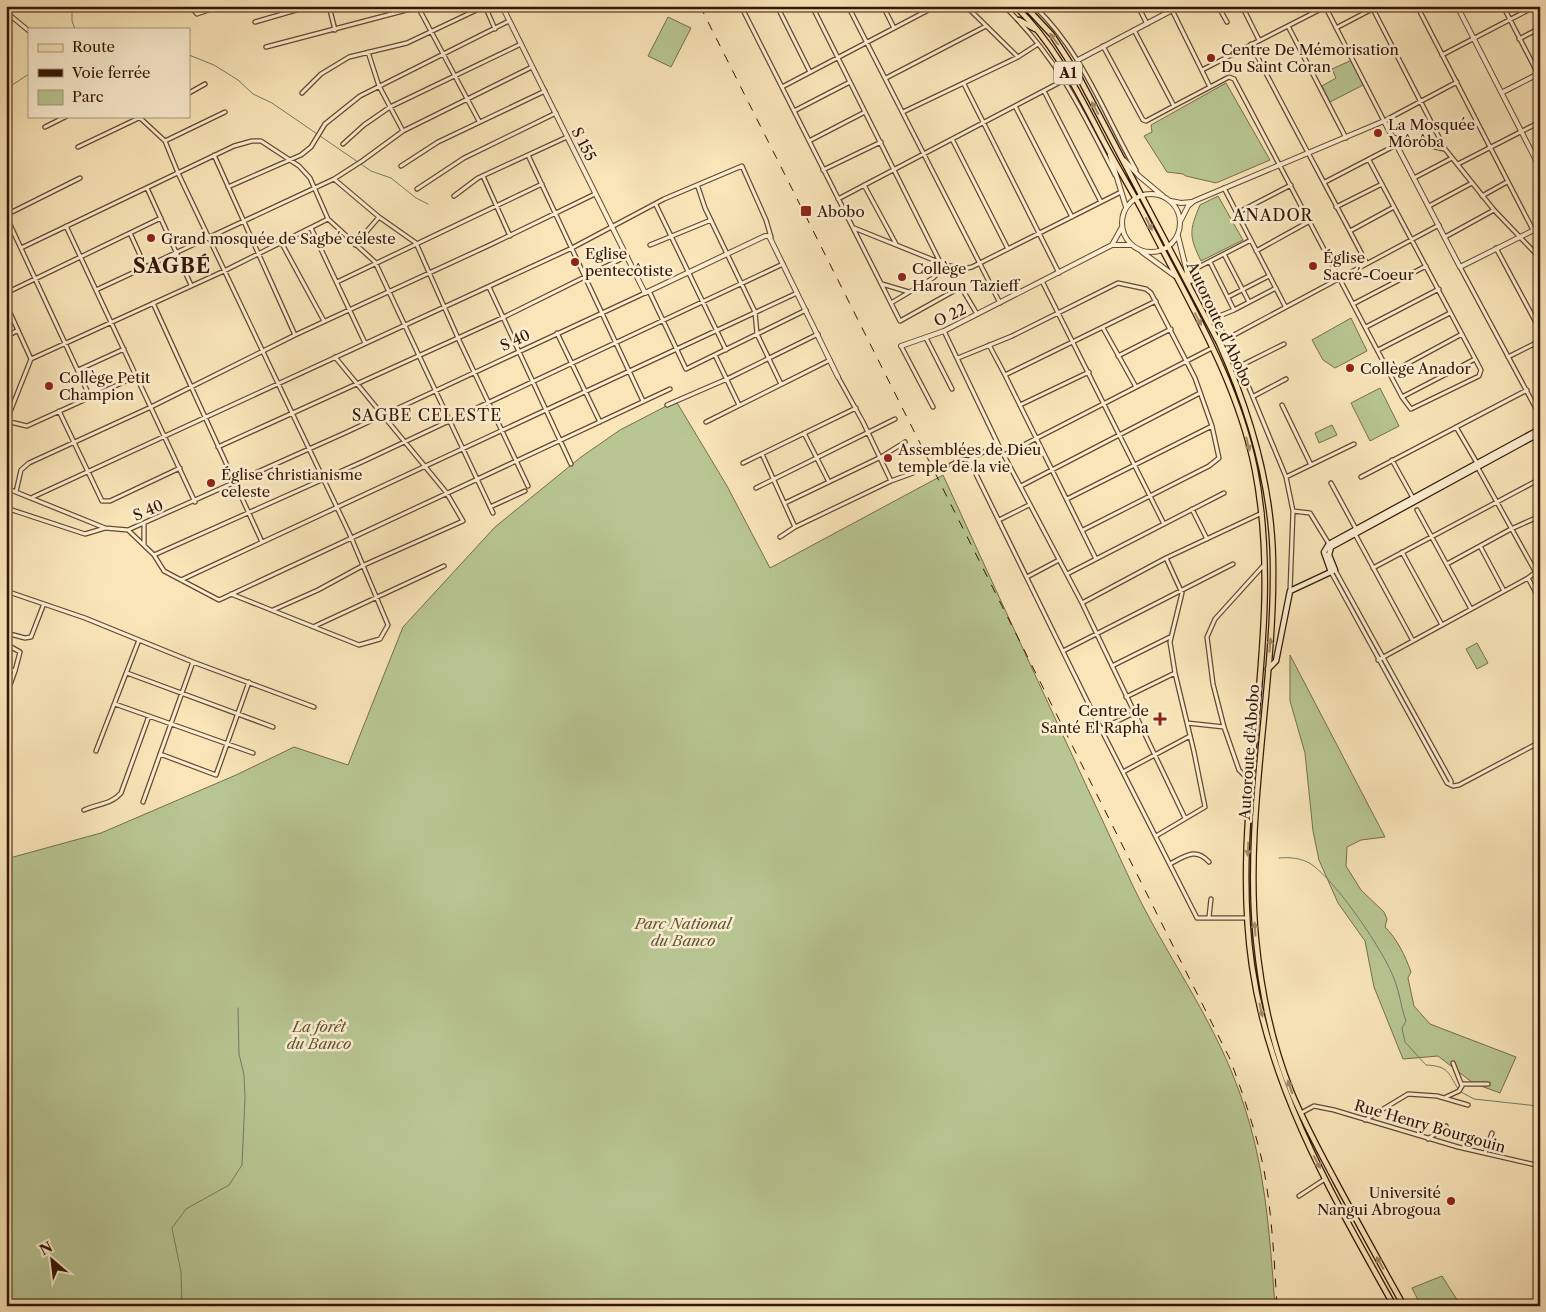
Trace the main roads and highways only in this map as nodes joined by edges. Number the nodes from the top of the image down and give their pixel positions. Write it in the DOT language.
graph roads {
  1 [pos="1015,6"];
  2 [pos="1025,6"];
  3 [pos="1019,20"];
  4 [pos="1038,31"];
  5 [pos="1188,272"];
  6 [pos="1192,290"];
  7 [pos="1540,429"];
  8 [pos="1540,433"];
  9 [pos="1478,465"];
  10 [pos="1356,532"];
  11 [pos="1268,669"];
  12 [pos="1394,1306"];
  13 [pos="1404,1306"];
  1 -- 4 [label="main road, A1"];
  6 -- 2 [label="main road, Autoroute d'Abobo / A1, one-way"];
  3 -- 4 [label="main road"];
  4 -- 12 [label="main road, Autoroute d'Abobo / A1, one-way"];
  5 -- 6 [label="main road"];
  11 -- 6 [label="main road, Autoroute d'Abobo, one-way"];
  7 -- 9 [label="main road"];
  8 -- 9 [label="main road"];
  9 -- 10 [label="main road"];
  9 -- 10 [label="main road"];
  10 -- 11 [label="main road"];
  13 -- 11 [label="main road, Autoroute d'Abobo, one-way"];
}
